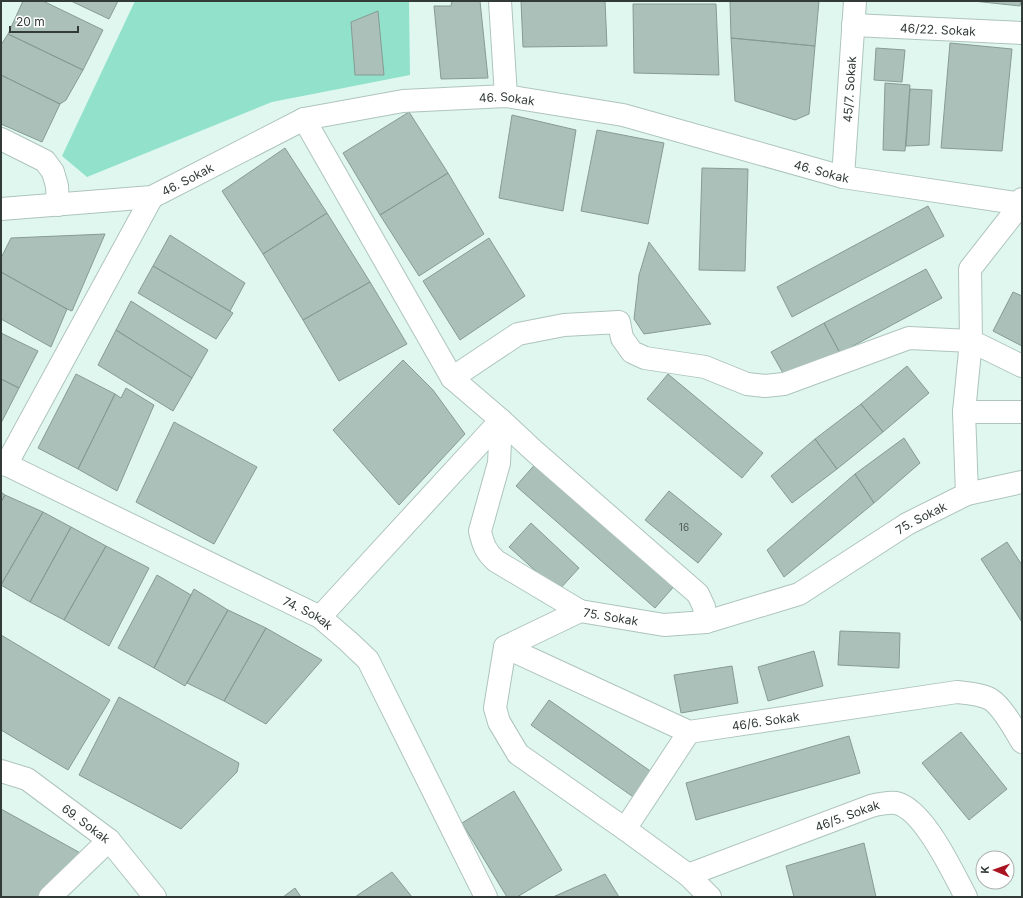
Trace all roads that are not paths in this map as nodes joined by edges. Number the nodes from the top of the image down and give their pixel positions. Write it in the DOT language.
graph roads {
  1 [pos="500,1"];
  2 [pos="855,1"];
  3 [pos="853,25"];
  4 [pos="1022,34"];
  5 [pos="506,96"];
  6 [pos="304,119"];
  7 [pos="1,139"];
  8 [pos="843,177"];
  9 [pos="152,197"];
  10 [pos="1022,202"];
  11 [pos="58,205"];
  12 [pos="1,209"];
  13 [pos="971,341"];
  14 [pos="1022,366"];
  15 [pos="452,378"];
  16 [pos="964,412"];
  17 [pos="1022,412"];
  18 [pos="501,420"];
  19 [pos="3,463"];
  20 [pos="1020,486"];
  21 [pos="967,494"];
  22 [pos="580,611"];
  23 [pos="320,617"];
  24 [pos="706,622"];
  25 [pos="505,648"];
  26 [pos="689,732"];
  27 [pos="1022,742"];
  28 [pos="1,771"];
  29 [pos="626,829"];
  30 [pos="109,840"];
  31 [pos="688,875"];
  32 [pos="50,897"];
  33 [pos="155,897"];
  34 [pos="486,897"];
  35 [pos="710,897"];
  36 [pos="966,897"];
  1 -- 5 [label="street"];
  2 -- 3 [label="street, 45/7. Sokak"];
  3 -- 4 [label="street, 46/22. Sokak"];
  3 -- 8 [label="street, 45/7. Sokak"];
  5 -- 6 [label="street, 46. Sokak"];
  5 -- 8 [label="street, 46. Sokak"];
  6 -- 9 [label="street, 46. Sokak"];
  6 -- 15 [label="street"];
  7 -- 11 [label="street"];
  8 -- 10 [label="street, 46. Sokak"];
  9 -- 11 [label="street, 46. Sokak"];
  9 -- 19 [label="street"];
  10 -- 13 [label="street"];
  11 -- 12 [label="street, 46. Sokak"];
  13 -- 14 [label="street"];
  13 -- 15 [label="street"];
  13 -- 16 [label="street"];
  15 -- 18 [label="street"];
  16 -- 17 [label="street"];
  16 -- 21 [label="street"];
  18 -- 22 [label="street"];
  18 -- 23 [label="street"];
  18 -- 24 [label="street"];
  19 -- 23 [label="street, 74. Sokak"];
  20 -- 21 [label="street, 75. Sokak"];
  21 -- 24 [label="street, 75. Sokak"];
  22 -- 24 [label="street, 75. Sokak"];
  22 -- 25 [label="street, 75. Sokak"];
  23 -- 34 [label="street, 74. Sokak"];
  25 -- 26 [label="street"];
  25 -- 29 [label="street"];
  26 -- 27 [label="street, 46/6. Sokak"];
  26 -- 29 [label="street"];
  28 -- 30 [label="street, 69. Sokak"];
  29 -- 31 [label="street"];
  30 -- 32 [label="street"];
  30 -- 33 [label="street, 69. Sokak"];
  31 -- 35 [label="street"];
  31 -- 36 [label="street, 46/5. Sokak"];
}
